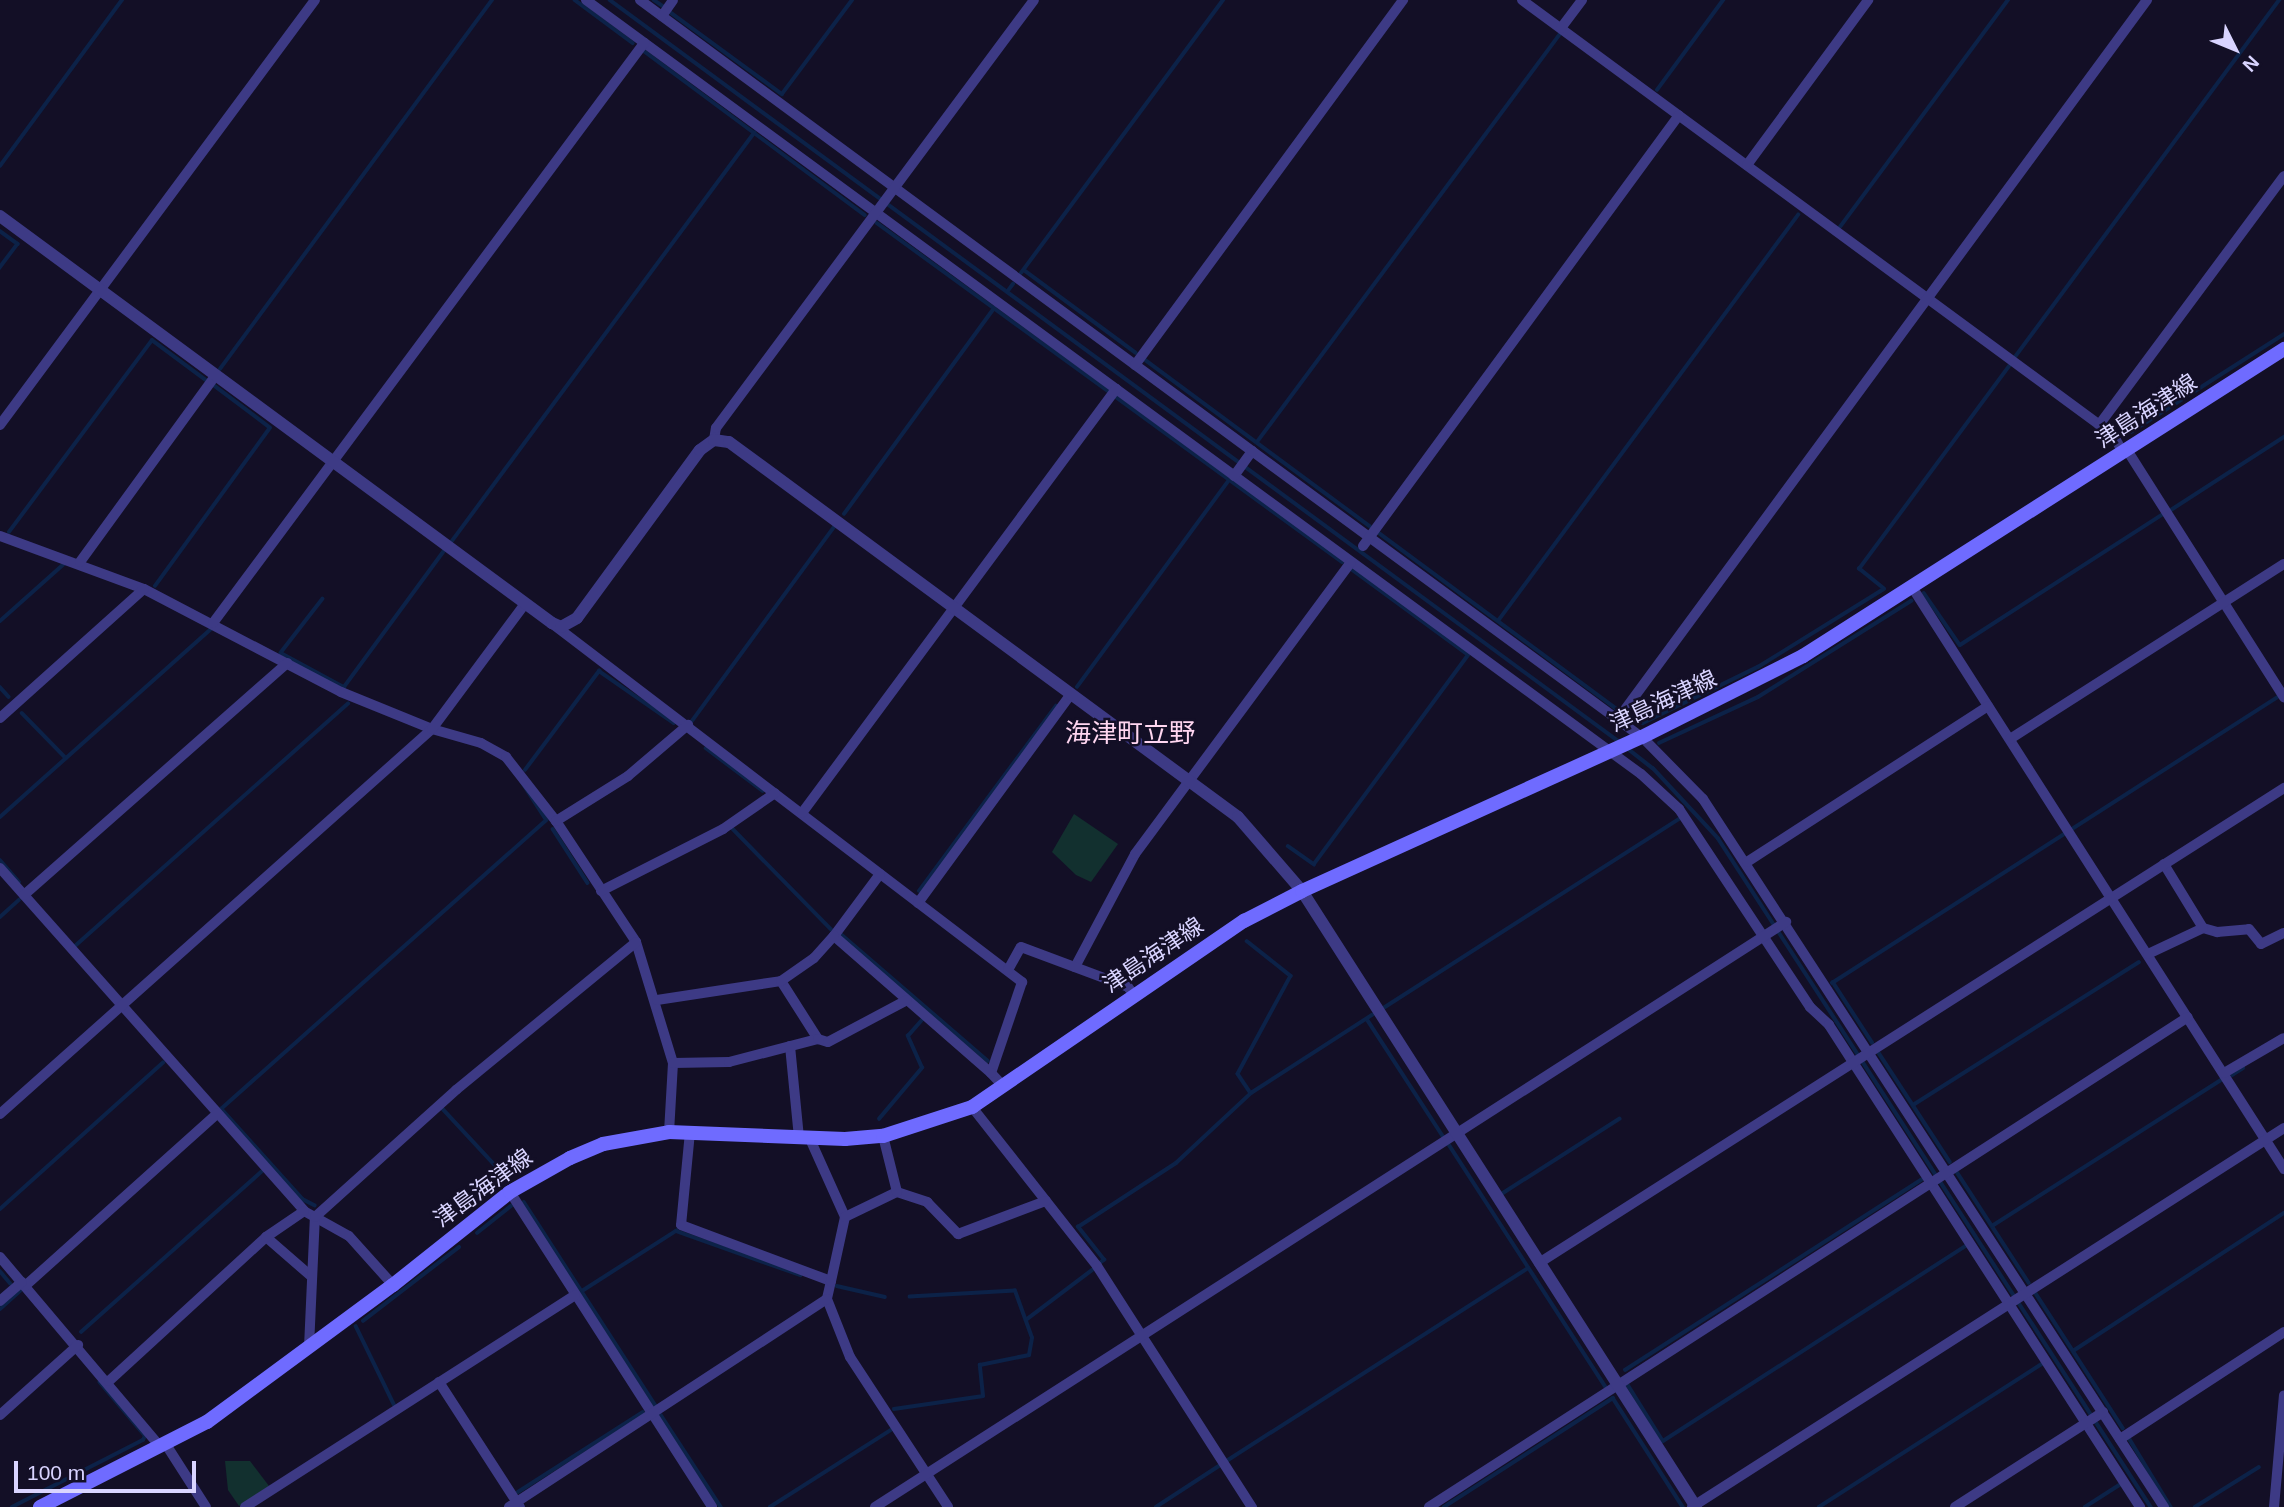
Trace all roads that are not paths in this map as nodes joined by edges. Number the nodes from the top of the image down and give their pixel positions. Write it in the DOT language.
graph roads {
  1 [pos="315,0"];
  2 [pos="586,0"];
  3 [pos="640,0"];
  4 [pos="673,0"];
  5 [pos="1034,0"];
  6 [pos="1403,0"];
  7 [pos="1522,0"];
  8 [pos="1583,0"];
  9 [pos="1868,0"];
  10 [pos="2147,0"];
  11 [pos="662,16"];
  12 [pos="1561,28"];
  13 [pos="644,43"];
  14 [pos="1679,115"];
  15 [pos="1746,165"];
  16 [pos="2284,176"];
  17 [pos="894,191"];
  18 [pos="878,212"];
  19 [pos="0,216"];
  20 [pos="100,290"];
  21 [pos="1928,298"];
  22 [pos="2284,349"];
  23 [pos="1135,365"];
  24 [pos="216,375"];
  25 [pos="1116,389"];
  26 [pos="0,425"];
  27 [pos="2099,425"];
  28 [pos="714,440"];
  29 [pos="2125,451"];
  30 [pos="1250,454"];
  31 [pos="334,461"];
  32 [pos="1235,474"];
  33 [pos="0,536"];
  34 [pos="1366,541"];
  35 [pos="80,562"];
  36 [pos="1350,563"];
  37 [pos="2284,564"];
  38 [pos="1912,587"];
  39 [pos="144,589"];
  40 [pos="2224,602"];
  41 [pos="525,604"];
  42 [pos="954,607"];
  43 [pos="213,623"];
  44 [pos="552,623"];
  45 [pos="287,663"];
  46 [pos="2281,693"];
  47 [pos="1071,694"];
  48 [pos="1989,706"];
  49 [pos="0,718"];
  50 [pos="1618,719"];
  51 [pos="688,725"];
  52 [pos="432,729"];
  53 [pos="1642,737"];
  54 [pos="2010,739"];
  55 [pos="1613,750"];
  56 [pos="1189,781"];
  57 [pos="2284,788"];
  58 [pos="775,793"];
  59 [pos="802,813"];
  60 [pos="556,821"];
  61 [pos="1747,862"];
  62 [pos="2165,864"];
  63 [pos="0,868"];
  64 [pos="880,874"];
  65 [pos="601,891"];
  66 [pos="1302,891"];
  67 [pos="24,895"];
  68 [pos="2112,898"];
  69 [pos="918,903"];
  70 [pos="1784,924"];
  71 [pos="2203,928"];
  72 [pos="2284,933"];
  73 [pos="834,936"];
  74 [pos="1766,936"];
  75 [pos="635,942"];
  76 [pos="2148,954"];
  77 [pos="1075,967"];
  78 [pos="1008,970"];
  79 [pos="781,981"];
  80 [pos="1134,995"];
  81 [pos="657,1000"];
  82 [pos="906,1000"];
  83 [pos="120,1007"];
  84 [pos="2189,1017"];
  85 [pos="818,1038"];
  86 [pos="2284,1038"];
  87 [pos="790,1046"];
  88 [pos="1868,1052"];
  89 [pos="1854,1061"];
  90 [pos="673,1063"];
  91 [pos="991,1073"];
  92 [pos="2224,1073"];
  93 [pos="1003,1086"];
  94 [pos="972,1107"];
  95 [pos="0,1114"];
  96 [pos="217,1114"];
  97 [pos="2284,1128"];
  98 [pos="669,1132"];
  99 [pos="690,1132"];
  100 [pos="1457,1134"];
  101 [pos="883,1136"];
  102 [pos="804,1138"];
  103 [pos="2266,1140"];
  104 [pos="2284,1169"];
  105 [pos="1946,1173"];
  106 [pos="1933,1182"];
  107 [pos="510,1192"];
  108 [pos="897,1192"];
  109 [pos="1046,1201"];
  110 [pos="304,1211"];
  111 [pos="315,1217"];
  112 [pos="845,1217"];
  113 [pos="266,1237"];
  114 [pos="0,1257"];
  115 [pos="1539,1262"];
  116 [pos="312,1277"];
  117 [pos="831,1281"];
  118 [pos="24,1284"];
  119 [pos="393,1285"];
  120 [pos="575,1295"];
  121 [pos="2017,1298"];
  122 [pos="827,1299"];
  123 [pos="0,1301"];
  124 [pos="2284,1332"];
  125 [pos="1142,1335"];
  126 [pos="78,1345"];
  127 [pos="309,1347"];
  128 [pos="109,1381"];
  129 [pos="439,1382"];
  130 [pos="1618,1385"];
  131 [pos="2284,1395"];
  132 [pos="0,1415"];
  133 [pos="653,1415"];
  134 [pos="2094,1418"];
  135 [pos="2120,1439"];
  136 [pos="163,1445"];
  137 [pos="927,1473"];
  138 [pos="515,1505"];
  139 [pos="1694,1506"];
  140 [pos="40,1507"];
  141 [pos="206,1507"];
  142 [pos="245,1507"];
  143 [pos="712,1507"];
  144 [pos="875,1507"];
  145 [pos="948,1507"];
  146 [pos="1252,1507"];
  147 [pos="1429,1507"];
  148 [pos="1955,1507"];
  149 [pos="2140,1507"];
  150 [pos="2164,1507"];
  151 [pos="2274,1507"];
  1 -- 20 [label="street"];
  2 -- 13 [label="street"];
  3 -- 11 [label="street"];
  4 -- 11 [label="street"];
  5 -- 17 [label="street"];
  6 -- 23 [label="street"];
  7 -- 12 [label="street"];
  8 -- 12 [label="street"];
  9 -- 15 [label="street"];
  10 -- 21 [label="street"];
  11 -- 17 [label="street"];
  12 -- 14 [label="street"];
  13 -- 18 [label="street"];
  13 -- 31 [label="street"];
  14 -- 15 [label="street"];
  14 -- 34 [label="street"];
  15 -- 21 [label="street"];
  16 -- 27 [label="street"];
  17 -- 18 [label="street"];
  17 -- 23 [label="street"];
  18 -- 25 [label="street"];
  18 -- 28 [label="street"];
  19 -- 20 [label="street"];
  20 -- 24 [label="street"];
  20 -- 26 [label="street"];
  21 -- 27 [label="street"];
  21 -- 50 [label="street"];
  22 -- 29 [label="main road, 津島海津線"];
  23 -- 30 [label="street"];
  24 -- 31 [label="street"];
  24 -- 35 [label="street"];
  25 -- 32 [label="street"];
  25 -- 42 [label="street"];
  27 -- 29 [label="street"];
  28 -- 42 [label="street"];
  28 -- 44 [label="street"];
  29 -- 38 [label="main road, 津島海津線"];
  29 -- 40 [label="street"];
  30 -- 32 [label="street"];
  30 -- 34 [label="street"];
  31 -- 41 [label="street"];
  31 -- 43 [label="street"];
  32 -- 36 [label="street"];
  33 -- 35 [label="street"];
  34 -- 50 [label="street"];
  35 -- 39 [label="street"];
  36 -- 55 [label="street"];
  36 -- 56 [label="street"];
  37 -- 40 [label="street"];
  38 -- 48 [label="street"];
  38 -- 53 [label="main road, 津島海津線"];
  39 -- 43 [label="street"];
  39 -- 49 [label="street"];
  40 -- 46 [label="street"];
  40 -- 54 [label="street"];
  41 -- 44 [label="street"];
  41 -- 52 [label="street"];
  42 -- 47 [label="street"];
  42 -- 59 [label="street"];
  43 -- 45 [label="street"];
  44 -- 51 [label="street"];
  45 -- 52 [label="street"];
  45 -- 67 [label="street"];
  47 -- 56 [label="street"];
  47 -- 69 [label="street"];
  48 -- 54 [label="street"];
  48 -- 61 [label="street"];
  50 -- 53 [label="street"];
  51 -- 58 [label="street"];
  51 -- 60 [label="street"];
  52 -- 60 [label="street"];
  52 -- 83 [label="street"];
  53 -- 55 [label="main road, 津島海津線"];
  53 -- 61 [label="street"];
  54 -- 68 [label="street"];
  55 -- 66 [label="main road, 津島海津線"];
  55 -- 74 [label="street"];
  56 -- 66 [label="street"];
  56 -- 77 [label="street"];
  57 -- 62 [label="street"];
  58 -- 59 [label="street"];
  58 -- 65 [label="street"];
  59 -- 64 [label="street"];
  60 -- 65 [label="street"];
  61 -- 70 [label="street"];
  62 -- 68 [label="street"];
  62 -- 71 [label="street"];
  63 -- 67 [label="street"];
  64 -- 69 [label="street"];
  64 -- 73 [label="street"];
  65 -- 75 [label="street"];
  66 -- 80 [label="main road, 津島海津線"];
  66 -- 100 [label="street"];
  67 -- 83 [label="street"];
  68 -- 76 [label="street"];
  68 -- 88 [label="street"];
  69 -- 78 [label="street"];
  70 -- 74 [label="street"];
  70 -- 88 [label="street"];
  71 -- 72 [label="street"];
  71 -- 76 [label="street"];
  73 -- 79 [label="street"];
  73 -- 82 [label="street"];
  74 -- 89 [label="street"];
  74 -- 100 [label="street"];
  75 -- 81 [label="street"];
  75 -- 111 [label="street"];
  76 -- 84 [label="street"];
  77 -- 78 [label="street"];
  77 -- 80 [label="street"];
  78 -- 91 [label="street"];
  79 -- 81 [label="street"];
  79 -- 85 [label="street"];
  80 -- 93 [label="main road, 津島海津線"];
  81 -- 90 [label="street"];
  82 -- 85 [label="street"];
  82 -- 91 [label="street"];
  83 -- 95 [label="street"];
  83 -- 96 [label="street"];
  84 -- 92 [label="street"];
  84 -- 105 [label="street"];
  85 -- 87 [label="street"];
  86 -- 92 [label="street"];
  87 -- 90 [label="street"];
  87 -- 102 [label="street"];
  88 -- 89 [label="street"];
  88 -- 105 [label="street"];
  89 -- 106 [label="street"];
  89 -- 115 [label="street"];
  90 -- 98 [label="street"];
  91 -- 93 [label="street"];
  92 -- 103 [label="street"];
  93 -- 94 [label="main road, 津島海津線"];
  94 -- 101 [label="main road, 津島海津線"];
  94 -- 109 [label="street"];
  96 -- 110 [label="street"];
  96 -- 118 [label="street"];
  97 -- 103 [label="street"];
  98 -- 99 [label="main road, 津島海津線"];
  98 -- 107 [label="main road, 津島海津線"];
  99 -- 102 [label="main road, 津島海津線"];
  99 -- 117 [label="street"];
  100 -- 115 [label="street"];
  100 -- 125 [label="street"];
  101 -- 102 [label="main road, 津島海津線"];
  101 -- 108 [label="street"];
  102 -- 112 [label="street"];
  103 -- 104 [label="street"];
  103 -- 121 [label="street"];
  105 -- 106 [label="street"];
  105 -- 121 [label="street"];
  106 -- 121 [label="street"];
  106 -- 130 [label="street"];
  107 -- 119 [label="main road, 津島海津線"];
  107 -- 120 [label="street"];
  108 -- 109 [label="street"];
  108 -- 112 [label="street"];
  109 -- 125 [label="street"];
  110 -- 111 [label="street"];
  110 -- 113 [label="street"];
  111 -- 116 [label="street"];
  111 -- 119 [label="street"];
  112 -- 117 [label="street"];
  113 -- 116 [label="street"];
  113 -- 128 [label="street"];
  114 -- 118 [label="street"];
  115 -- 130 [label="street"];
  116 -- 127 [label="street"];
  117 -- 122 [label="street"];
  118 -- 123 [label="street"];
  118 -- 126 [label="street"];
  119 -- 127 [label="main road, 津島海津線"];
  120 -- 129 [label="street"];
  120 -- 133 [label="street"];
  121 -- 134 [label="street"];
  121 -- 134 [label="street"];
  121 -- 139 [label="street"];
  122 -- 133 [label="street"];
  122 -- 137 [label="street"];
  124 -- 135 [label="street"];
  125 -- 137 [label="street"];
  125 -- 146 [label="street"];
  126 -- 128 [label="street"];
  126 -- 132 [label="street"];
  127 -- 136 [label="main road, 津島海津線"];
  128 -- 136 [label="street"];
  129 -- 138 [label="street"];
  129 -- 142 [label="street"];
  130 -- 139 [label="street"];
  130 -- 147 [label="street"];
  131 -- 151 [label="street"];
  133 -- 138 [label="street"];
  133 -- 143 [label="street"];
  134 -- 135 [label="street"];
  134 -- 148 [label="street"];
  134 -- 149 [label="street"];
  135 -- 150 [label="street"];
  136 -- 140 [label="main road, 津島海津線"];
  136 -- 141 [label="street"];
  137 -- 144 [label="street"];
  137 -- 145 [label="street"];
}
